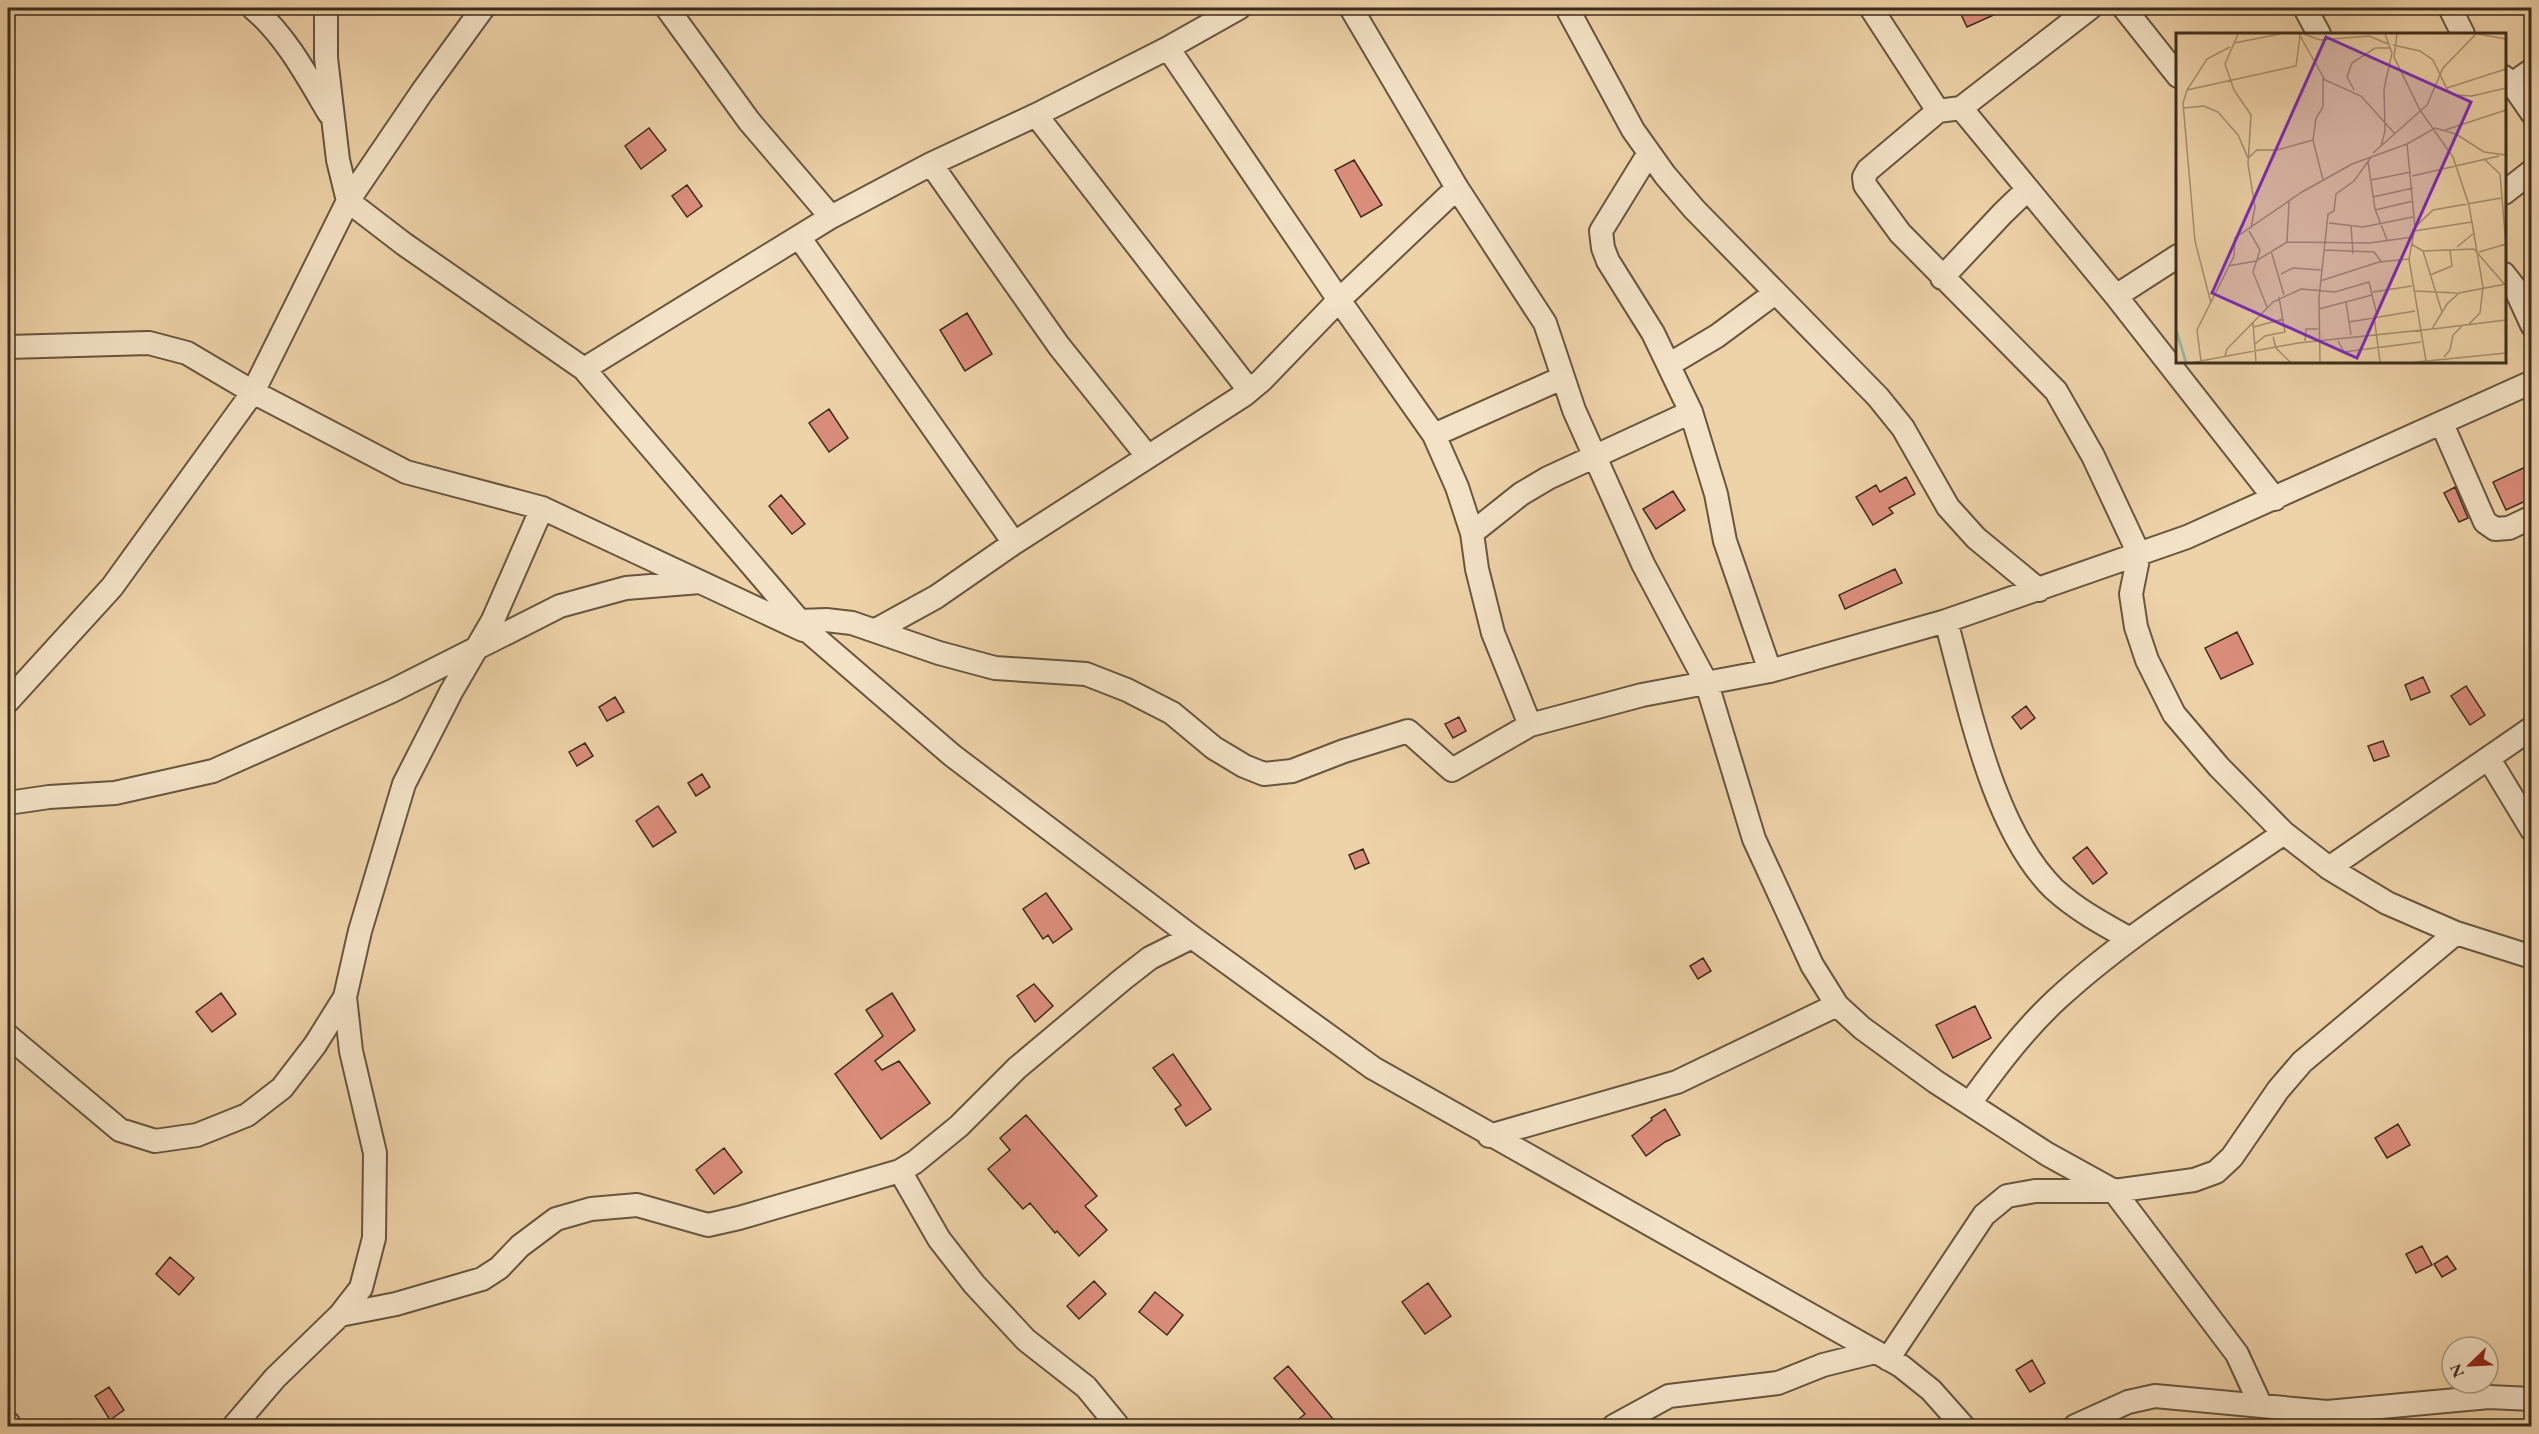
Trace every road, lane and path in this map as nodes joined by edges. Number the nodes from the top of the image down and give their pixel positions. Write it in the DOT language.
graph roads {
  1 [pos="254,8"];
  2 [pos="326,8"];
  3 [pos="483,8"];
  4 [pos="667,8"];
  5 [pos="1239,8"];
  6 [pos="1351,8"];
  7 [pos="1567,8"];
  8 [pos="1871,8"];
  9 [pos="2090,8"];
  10 [pos="2305,8"];
  11 [pos="2450,8"];
  12 [pos="2132,10"];
  13 [pos="2318,33"];
  14 [pos="2462,33"];
  15 [pos="1168,48"];
  16 [pos="2532,70"];
  17 [pos="2176,73"];
  18 [pos="2508,80"];
  19 [pos="1961,108"];
  20 [pos="1938,111"];
  21 [pos="2532,113"];
  22 [pos="1036,115"];
  23 [pos="334,122"];
  24 [pos="1649,153"];
  25 [pos="931,164"];
  26 [pos="2532,171"];
  27 [pos="1457,188"];
  28 [pos="2028,189"];
  29 [pos="2506,192"];
  30 [pos="348,201"];
  31 [pos="831,217"];
  32 [pos="799,237"];
  33 [pos="2176,257"];
  34 [pos="2506,275"];
  35 [pos="1942,278"];
  36 [pos="1775,292"];
  37 [pos="2116,296"];
  38 [pos="1339,300"];
  39 [pos="2532,325"];
  40 [pos="8,347"];
  41 [pos="1670,364"];
  42 [pos="584,369"];
  43 [pos="1562,378"];
  44 [pos="2532,382"];
  45 [pos="1249,390"];
  46 [pos="253,392"];
  47 [pos="1691,412"];
  48 [pos="2442,424"];
  49 [pos="1434,435"];
  50 [pos="1148,457"];
  51 [pos="1596,457"];
  52 [pos="2275,499"];
  53 [pos="542,508"];
  54 [pos="2532,517"];
  55 [pos="1472,533"];
  56 [pos="1014,543"];
  57 [pos="2139,554"];
  58 [pos="701,582"];
  59 [pos="2039,590"];
  60 [pos="1946,621"];
  61 [pos="805,627"];
  62 [pos="876,630"];
  63 [pos="476,649"];
  64 [pos="1770,671"];
  65 [pos="1707,684"];
  66 [pos="8,701"];
  67 [pos="1530,726"];
  68 [pos="2532,728"];
  69 [pos="2489,759"];
  70 [pos="8,803"];
  71 [pos="2532,830"];
  72 [pos="2284,833"];
  73 [pos="2329,868"];
  74 [pos="2456,933"];
  75 [pos="1192,937"];
  76 [pos="2130,939"];
  77 [pos="2532,957"];
  78 [pos="345,997"];
  79 [pos="1837,1005"];
  80 [pos="8,1036"];
  81 [pos="1970,1103"];
  82 [pos="1489,1136"];
  83 [pos="900,1171"];
  84 [pos="2114,1191"];
  85 [pos="340,1315"];
  86 [pos="1882,1355"];
  87 [pos="2532,1399"];
  88 [pos="2261,1407"];
  89 [pos="8,1423"];
  90 [pos="10,1426"];
  91 [pos="234,1426"];
  92 [pos="1118,1426"];
  93 [pos="1614,1426"];
  94 [pos="1963,1426"];
  95 [pos="2075,1426"];
  1 -- 23 [label="street"];
  2 -- 23 [label="street"];
  3 -- 30 [label="street"];
  4 -- 31 [label="street"];
  5 -- 15 [label="street"];
  6 -- 27 [label="street"];
  7 -- 24 [label="street"];
  8 -- 20 [label="street"];
  9 -- 19 [label="street"];
  10 -- 13 [label="street"];
  11 -- 14 [label="street"];
  12 -- 17 [label="street"];
  15 -- 22 [label="street"];
  15 -- 38 [label="street"];
  16 -- 18 [label="street"];
  18 -- 21 [label="street"];
  19 -- 20 [label="street"];
  19 -- 28 [label="street"];
  20 -- 35 [label="street"];
  22 -- 25 [label="street"];
  22 -- 45 [label="street"];
  23 -- 30 [label="street"];
  24 -- 36 [label="street"];
  24 -- 41 [label="street"];
  25 -- 31 [label="street"];
  25 -- 50 [label="street"];
  26 -- 29 [label="street"];
  27 -- 38 [label="street"];
  27 -- 43 [label="street"];
  28 -- 35 [label="street"];
  28 -- 37 [label="street"];
  30 -- 42 [label="street"];
  30 -- 46 [label="street"];
  31 -- 32 [label="street"];
  32 -- 42 [label="street"];
  32 -- 56 [label="street"];
  33 -- 37 [label="street"];
  34 -- 39 [label="street"];
  35 -- 57 [label="street"];
  36 -- 41 [label="street"];
  36 -- 59 [label="street"];
  37 -- 52 [label="street"];
  38 -- 45 [label="street"];
  38 -- 49 [label="street"];
  40 -- 46 [label="street"];
  41 -- 47 [label="street"];
  42 -- 61 [label="street"];
  43 -- 49 [label="street"];
  43 -- 51 [label="street"];
  44 -- 48 [label="street"];
  45 -- 50 [label="street"];
  46 -- 53 [label="street"];
  46 -- 66 [label="street"];
  47 -- 51 [label="street"];
  47 -- 64 [label="street"];
  48 -- 52 [label="street"];
  48 -- 54 [label="street"];
  49 -- 55 [label="street"];
  50 -- 56 [label="street"];
  51 -- 55 [label="street"];
  51 -- 65 [label="street"];
  52 -- 57 [label="street"];
  53 -- 58 [label="street"];
  53 -- 63 [label="street"];
  55 -- 67 [label="street"];
  56 -- 62 [label="street"];
  57 -- 59 [label="street"];
  57 -- 72 [label="street"];
  58 -- 61 [label="street"];
  58 -- 63 [label="street"];
  59 -- 60 [label="street"];
  60 -- 64 [label="street"];
  60 -- 76 [label="street"];
  61 -- 62 [label="street"];
  61 -- 75 [label="street"];
  62 -- 67 [label="street"];
  63 -- 70 [label="street"];
  63 -- 78 [label="street"];
  64 -- 65 [label="street"];
  65 -- 67 [label="street"];
  65 -- 79 [label="street"];
  68 -- 69 [label="street"];
  69 -- 71 [label="street"];
  69 -- 73 [label="street"];
  72 -- 73 [label="street"];
  72 -- 76 [label="street"];
  73 -- 74 [label="street"];
  74 -- 77 [label="street"];
  74 -- 84 [label="street"];
  75 -- 82 [label="street"];
  75 -- 83 [label="street"];
  76 -- 81 [label="street"];
  78 -- 80 [label="street"];
  78 -- 85 [label="street"];
  79 -- 81 [label="street"];
  79 -- 82 [label="street"];
  81 -- 84 [label="street"];
  82 -- 86 [label="street"];
  83 -- 85 [label="street"];
  83 -- 92 [label="street"];
  84 -- 86 [label="street"];
  84 -- 88 [label="street"];
  85 -- 91 [label="street"];
  86 -- 93 [label="street"];
  86 -- 94 [label="street"];
  87 -- 88 [label="street"];
  88 -- 95 [label="street"];
  89 -- 90 [label="street"];
}
